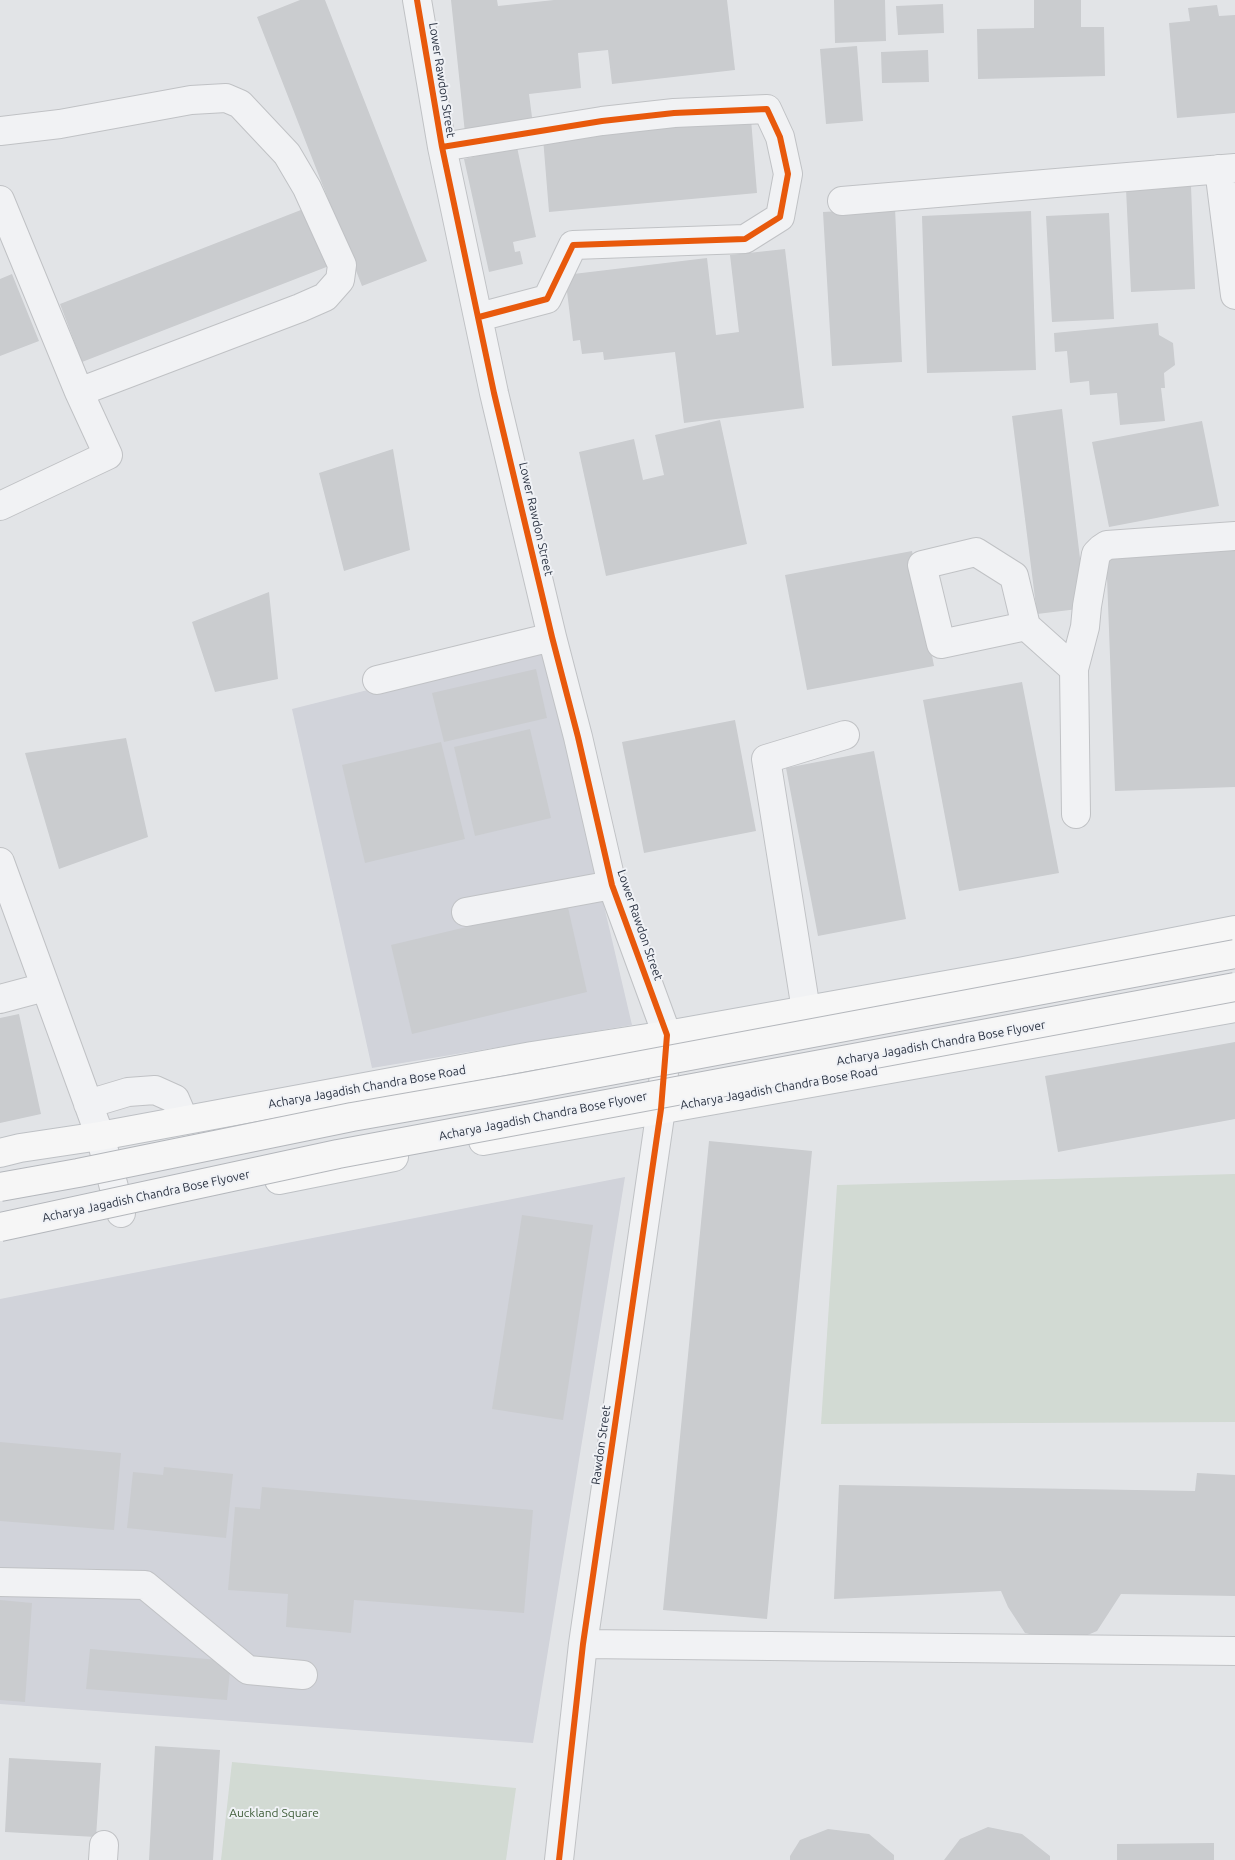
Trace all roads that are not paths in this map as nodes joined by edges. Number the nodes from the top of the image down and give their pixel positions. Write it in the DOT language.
graph roads {
  1 [pos="418,0"];
  2 [pos="0,131"];
  3 [pos="442,147"];
  4 [pos="1227,168"];
  5 [pos="0,200"];
  6 [pos="842,201"];
  7 [pos="1235,295"];
  8 [pos="479,317"];
  9 [pos="79,392"];
  10 [pos="0,506"];
  11 [pos="1235,536"];
  12 [pos="1026,626"];
  13 [pos="552,637"];
  14 [pos="1074,669"];
  15 [pos="377,680"];
  16 [pos="845,735"];
  17 [pos="1076,814"];
  18 [pos="0,862"];
  19 [pos="612,885"];
  20 [pos="466,912"];
  21 [pos="1235,930"];
  22 [pos="1235,954"];
  23 [pos="1235,987"];
  24 [pos="45,988"];
  25 [pos="0,999"];
  26 [pos="1235,1008"];
  27 [pos="806,1010"];
  28 [pos="667,1034"];
  29 [pos="88,1104"];
  30 [pos="661,1109"];
  31 [pos="184,1120"];
  32 [pos="100,1136"];
  33 [pos="0,1153"];
  34 [pos="202,1184"];
  35 [pos="0,1187"];
  36 [pos="121,1213"];
  37 [pos="0,1227"];
  38 [pos="0,1239"];
  39 [pos="0,1582"];
  40 [pos="583,1644"];
  41 [pos="1235,1651"];
  42 [pos="303,1675"];
  43 [pos="559,1860"];
  1 -- 3 [label="street, Lower Rawdon Street"];
  2 -- 9 [label="street"];
  3 -- 8 [label="street, Lower Rawdon Street"];
  3 -- 8 [label="street"];
  4 -- 6 [label="street"];
  4 -- 7 [label="street"];
  5 -- 9 [label="street"];
  8 -- 13 [label="street, Lower Rawdon Street"];
  9 -- 10 [label="street"];
  11 -- 14 [label="street"];
  12 -- 14 [label="street"];
  13 -- 15 [label="street"];
  13 -- 19 [label="street, Lower Rawdon Street"];
  14 -- 17 [label="street"];
  16 -- 27 [label="street"];
  18 -- 24 [label="street"];
  19 -- 20 [label="street"];
  19 -- 28 [label="street, Lower Rawdon Street"];
  21 -- 27 [label="main road, Acharya Jagadish Chandra Bose Road"];
  22 -- 35 [label="main road, bridge"];
  23 -- 34 [label="main road, Acharya Jagadish Chandra Bose Flyover, bridge"];
  24 -- 25 [label="street"];
  24 -- 29 [label="street"];
  26 -- 30 [label="main road, Acharya Jagadish Chandra Bose Road"];
  27 -- 28 [label="main road, Acharya Jagadish Chandra Bose Road"];
  28 -- 30 [label="street, Rawdon Street"];
  28 -- 31 [label="main road, Acharya Jagadish Chandra Bose Road"];
  29 -- 31 [label="street"];
  29 -- 32 [label="street"];
  30 -- 36 [label="main road, Acharya Jagadish Chandra Bose Road"];
  30 -- 40 [label="street, Rawdon Street"];
  31 -- 32 [label="main road, Acharya Jagadish Chandra Bose Road"];
  32 -- 33 [label="main road, Acharya Jagadish Chandra Bose Road"];
  32 -- 36 [label="street"];
  34 -- 37 [label="main road, Acharya Jagadish Chandra Bose Flyover, bridge"];
  34 -- 38 [label="main road, bridge"];
  36 -- 38 [label="main road, Acharya Jagadish Chandra Bose Road"];
  39 -- 42 [label="street"];
  40 -- 41 [label="street"];
  40 -- 43 [label="street, Rawdon Street"];
}
